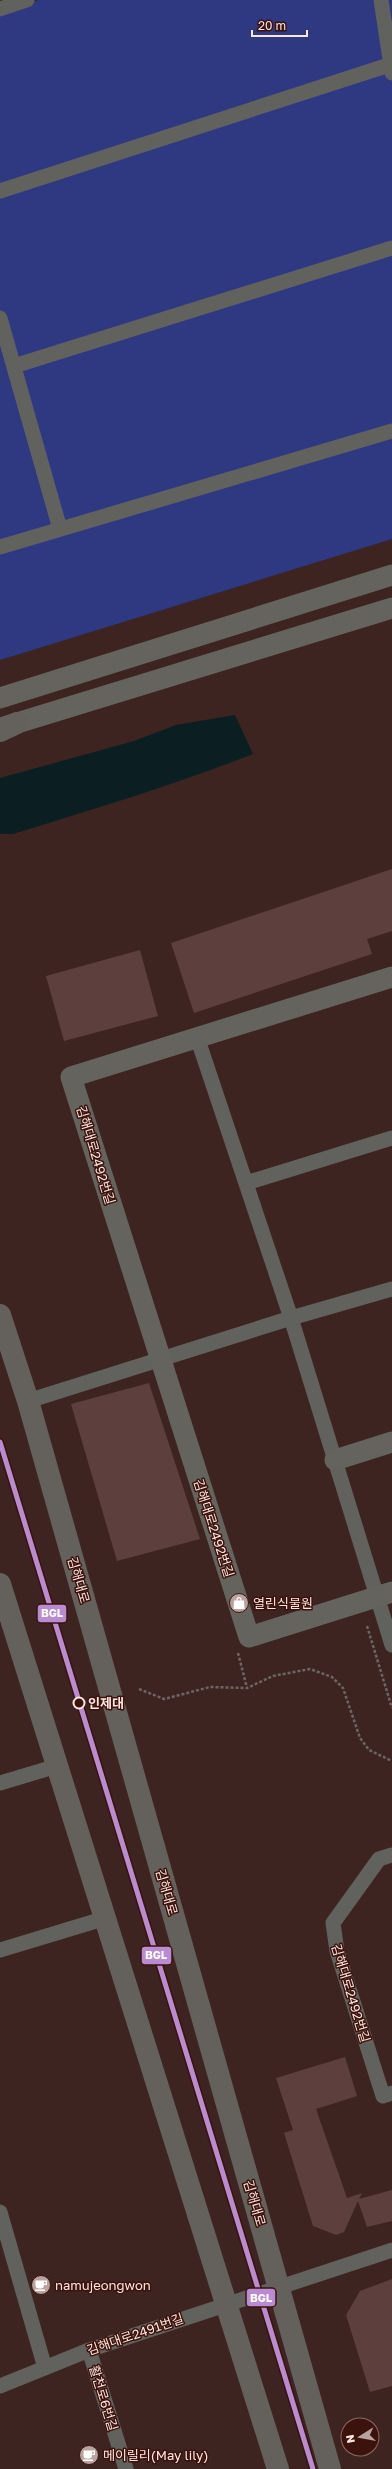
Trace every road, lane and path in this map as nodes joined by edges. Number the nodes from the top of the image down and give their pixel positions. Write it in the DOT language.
graph roads {
  1 [pos="27,0"];
  2 [pos="381,0"];
  3 [pos="0,9"];
  4 [pos="392,68"];
  5 [pos="0,191"];
  6 [pos="392,248"];
  7 [pos="0,318"];
  8 [pos="14,366"];
  9 [pos="392,431"];
  10 [pos="60,529"];
  11 [pos="0,547"];
  12 [pos="392,575"];
  13 [pos="392,608"];
  14 [pos="0,698"];
  15 [pos="6,727"];
  16 [pos="392,977"];
  17 [pos="197,1037"];
  18 [pos="392,1138"];
  19 [pos="246,1183"];
  20 [pos="392,1289"];
  21 [pos="0,1316"];
  22 [pos="291,1318"];
  23 [pos="159,1360"];
  24 [pos="28,1401"];
  25 [pos="392,1442"];
  26 [pos="334,1460"];
  27 [pos="0,1584"];
  28 [pos="384,1594"];
  29 [pos="365,1620"];
  30 [pos="6,1623"];
  31 [pos="392,1645"];
  32 [pos="236,1647"];
  33 [pos="247,1688"];
  34 [pos="139,1690"];
  35 [pos="392,1708"];
  36 [pos="392,1761"];
  37 [pos="57,1766"];
  38 [pos="0,1783"];
  39 [pos="392,1855"];
  40 [pos="106,1918"];
  41 [pos="0,1950"];
  42 [pos="392,2093"];
  43 [pos="0,2212"];
  44 [pos="392,2250"];
  45 [pos="279,2287"];
  46 [pos="227,2303"];
  47 [pos="89,2350"];
  48 [pos="45,2368"];
  49 [pos="0,2386"];
  50 [pos="126,2469"];
  51 [pos="278,2469"];
  52 [pos="330,2469"];
  1 -- 3 [label="street"];
  2 -- 4 [label="street"];
  4 -- 5 [label="street"];
  6 -- 8 [label="street"];
  7 -- 8 [label="street"];
  8 -- 10 [label="street"];
  9 -- 10 [label="street"];
  10 -- 11 [label="street"];
  12 -- 14 [label="street"];
  13 -- 15 [label="street"];
  16 -- 17 [label="street, 김해대로2492번길"];
  17 -- 19 [label="street"];
  17 -- 23 [label="street, 김해대로2492번길"];
  18 -- 19 [label="street"];
  19 -- 22 [label="street"];
  20 -- 22 [label="street"];
  21 -- 24 [label="main road, 김해대로"];
  22 -- 23 [label="street"];
  22 -- 26 [label="street"];
  23 -- 24 [label="street"];
  23 -- 28 [label="street, 김해대로2492번길"];
  24 -- 45 [label="main road, 김해대로"];
  25 -- 26 [label="street"];
  26 -- 28 [label="street"];
  27 -- 30 [label="main road"];
  28 -- 31 [label="street"];
  29 -- 35 [label="path"];
  30 -- 37 [label="main road"];
  32 -- 33 [label="path"];
  33 -- 34 [label="path"];
  33 -- 36 [label="path"];
  37 -- 38 [label="street"];
  37 -- 40 [label="main road"];
  39 -- 42 [label="street, 김해대로2492번길"];
  40 -- 41 [label="street"];
  40 -- 46 [label="main road"];
  43 -- 48 [label="street"];
  44 -- 45 [label="street"];
  45 -- 46 [label="street"];
  45 -- 52 [label="main road, 김해대로"];
  46 -- 47 [label="street, 김해대로2491번길"];
  46 -- 51 [label="main road"];
  47 -- 48 [label="street, 김해대로2491번길"];
  47 -- 50 [label="street, 활천로6번길"];
  48 -- 49 [label="street, 김해대로2491번길"];
}
